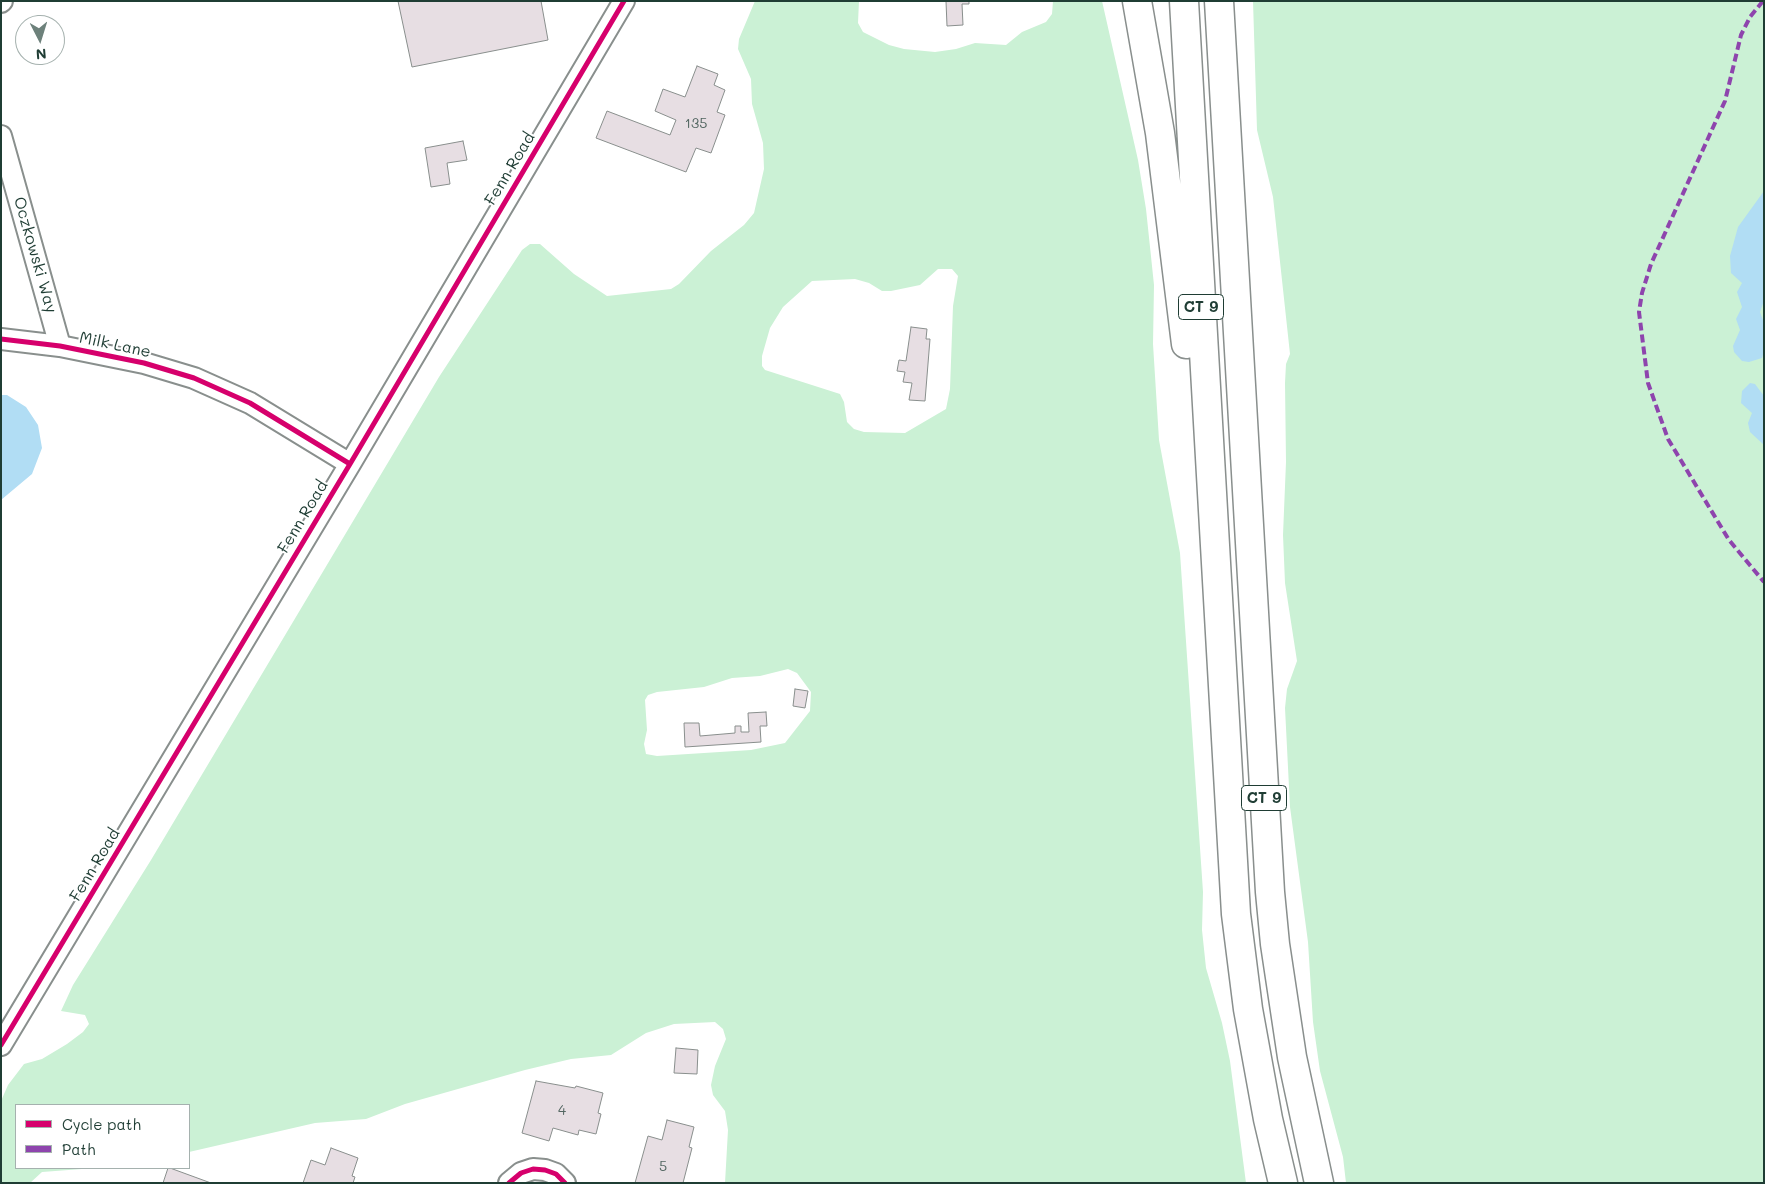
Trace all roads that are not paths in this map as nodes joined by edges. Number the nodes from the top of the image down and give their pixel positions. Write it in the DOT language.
graph roads {
  1 [pos="624,1"];
  2 [pos="1137,1"];
  3 [pos="1184,1"];
  4 [pos="1220,1"];
  5 [pos="1,136"];
  6 [pos="1,339"];
  7 [pos="60,346"];
  8 [pos="350,464"];
  9 [pos="1218,612"];
  10 [pos="1,1044"];
  11 [pos="509,1183"];
  12 [pos="566,1183"];
  13 [pos="1283,1183"];
  14 [pos="1319,1183"];
  1 -- 8 [label="street, Fenn Road"];
  2 -- 9 [label="highway"];
  3 -- 9 [label="highway, CT 9"];
  4 -- 14 [label="highway, CT 9"];
  5 -- 7 [label="street, Oczkowski Way"];
  6 -- 7 [label="street, Milk Lane"];
  7 -- 8 [label="street, Milk Lane"];
  8 -- 10 [label="street, Fenn Road"];
  9 -- 13 [label="highway, CT 9"];
  11 -- 12 [label="street"];
}
